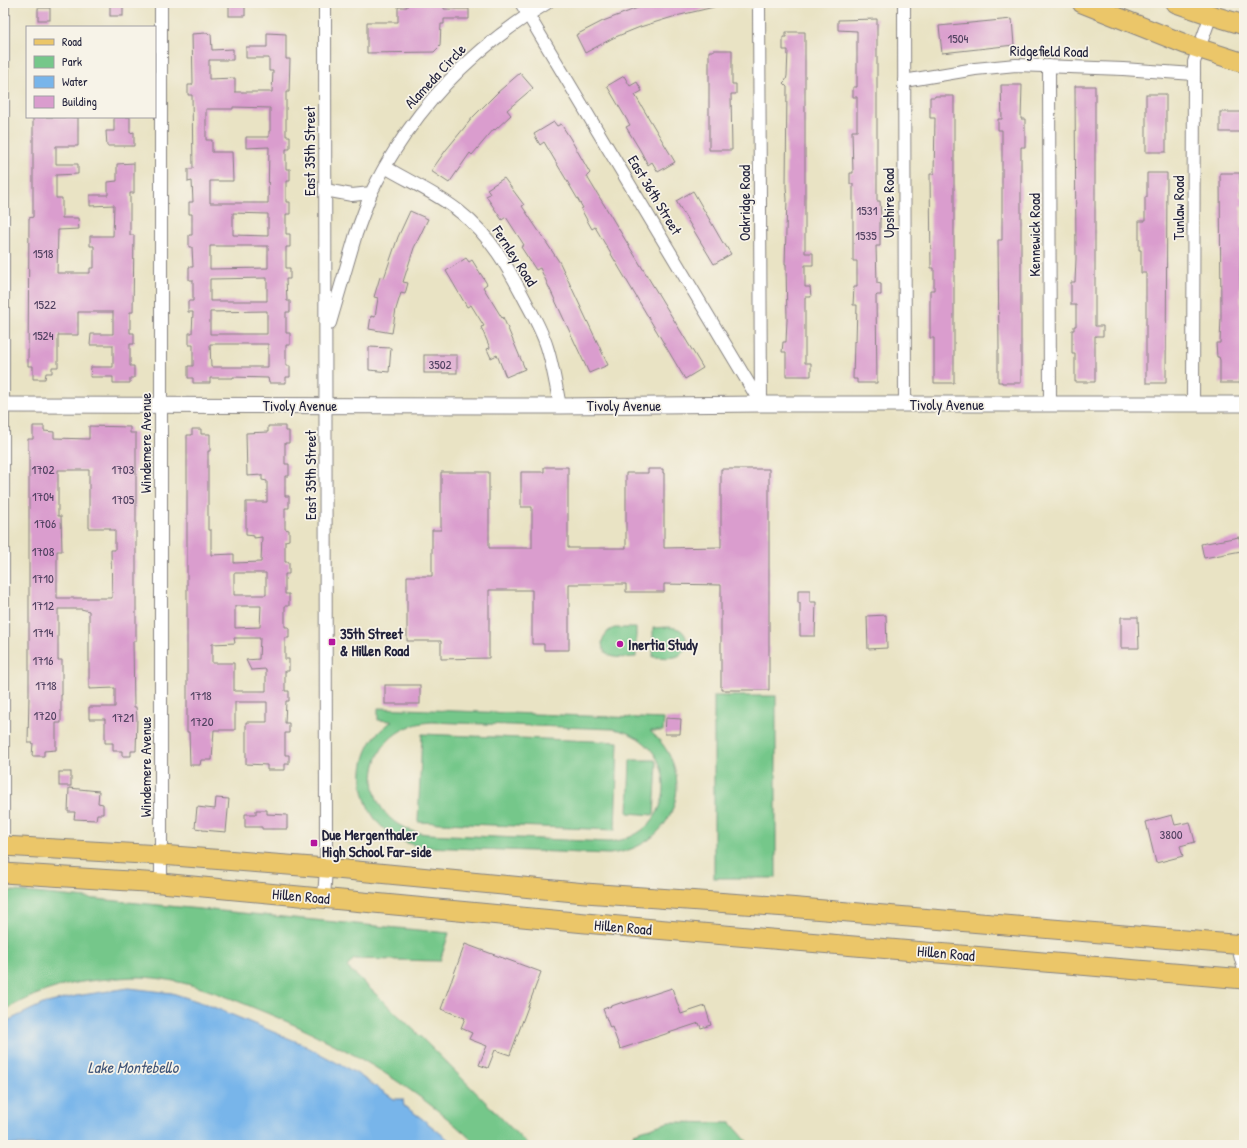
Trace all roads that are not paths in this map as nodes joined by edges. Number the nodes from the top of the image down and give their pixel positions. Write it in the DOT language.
graph roads {
  1 [pos="3,3"];
  2 [pos="162,3"];
  3 [pos="325,3"];
  4 [pos="521,3"];
  5 [pos="548,3"];
  6 [pos="758,3"];
  7 [pos="904,3"];
  8 [pos="1082,3"];
  9 [pos="1176,3"];
  10 [pos="528,15"];
  11 [pos="1211,16"];
  12 [pos="1244,25"];
  13 [pos="1199,49"];
  14 [pos="1244,63"];
  15 [pos="1049,66"];
  16 [pos="1194,74"];
  17 [pos="904,81"];
  18 [pos="385,167"];
  19 [pos="325,190"];
  20 [pos="370,193"];
  21 [pos="326,338"];
  22 [pos="761,404"];
  23 [pos="905,404"];
  24 [pos="1050,404"];
  25 [pos="1193,404"];
  26 [pos="1244,404"];
  27 [pos="3,405"];
  28 [pos="161,405"];
  29 [pos="326,405"];
  30 [pos="560,406"];
  31 [pos="3,846"];
  32 [pos="161,855"];
  33 [pos="326,868"];
  34 [pos="3,873"];
  35 [pos="161,883"];
  36 [pos="324,898"];
  37 [pos="1241,944"];
  38 [pos="1244,970"];
  39 [pos="1244,979"];
  1 -- 27 [label="street"];
  2 -- 28 [label="street, Windemere Avenue"];
  3 -- 19 [label="street, East 35th Street"];
  4 -- 10 [label="street, East 36th Street"];
  5 -- 10 [label="street, Alameda Circle"];
  6 -- 22 [label="street, Oakridge Road"];
  7 -- 17 [label="street, Upshire Road"];
  8 -- 13 [label="main road"];
  9 -- 11 [label="main road"];
  10 -- 18 [label="street, Alameda Circle"];
  10 -- 22 [label="street, East 36th Street"];
  11 -- 12 [label="main road"];
  11 -- 13 [label="street, Tunlaw Road"];
  13 -- 14 [label="main road"];
  13 -- 16 [label="street, Tunlaw Road"];
  15 -- 16 [label="street, Ridgefield Road"];
  15 -- 17 [label="street, Ridgefield Road"];
  15 -- 24 [label="street, Kennewick Road"];
  16 -- 25 [label="street, Tunlaw Road"];
  17 -- 23 [label="street, Upshire Road"];
  18 -- 20 [label="street, Alameda Circle"];
  18 -- 30 [label="street, Fernley Road"];
  19 -- 20 [label="street"];
  19 -- 21 [label="street, East 35th Street"];
  20 -- 21 [label="street, Alameda Circle"];
  21 -- 29 [label="street, East 35th Street"];
  22 -- 23 [label="street, Tivoly Avenue"];
  22 -- 30 [label="street, Tivoly Avenue"];
  23 -- 24 [label="street, Tivoly Avenue"];
  24 -- 25 [label="street, Tivoly Avenue"];
  25 -- 26 [label="street, Tivoly Avenue"];
  27 -- 28 [label="street, Tivoly Avenue"];
  27 -- 31 [label="street"];
  28 -- 29 [label="street, Tivoly Avenue"];
  28 -- 32 [label="street, Windemere Avenue"];
  29 -- 30 [label="street, Tivoly Avenue"];
  29 -- 33 [label="street, East 35th Street"];
  31 -- 32 [label="main road, Hillen Road"];
  31 -- 34 [label="street"];
  32 -- 33 [label="main road, Hillen Road"];
  32 -- 35 [label="street, Windemere Avenue"];
  33 -- 36 [label="street, East 35th Street"];
  33 -- 37 [label="main road, Hillen Road"];
  34 -- 35 [label="main road, Hillen Road"];
  35 -- 36 [label="main road, Hillen Road"];
  36 -- 39 [label="main road, Hillen Road"];
  37 -- 38 [label="street"];
}
